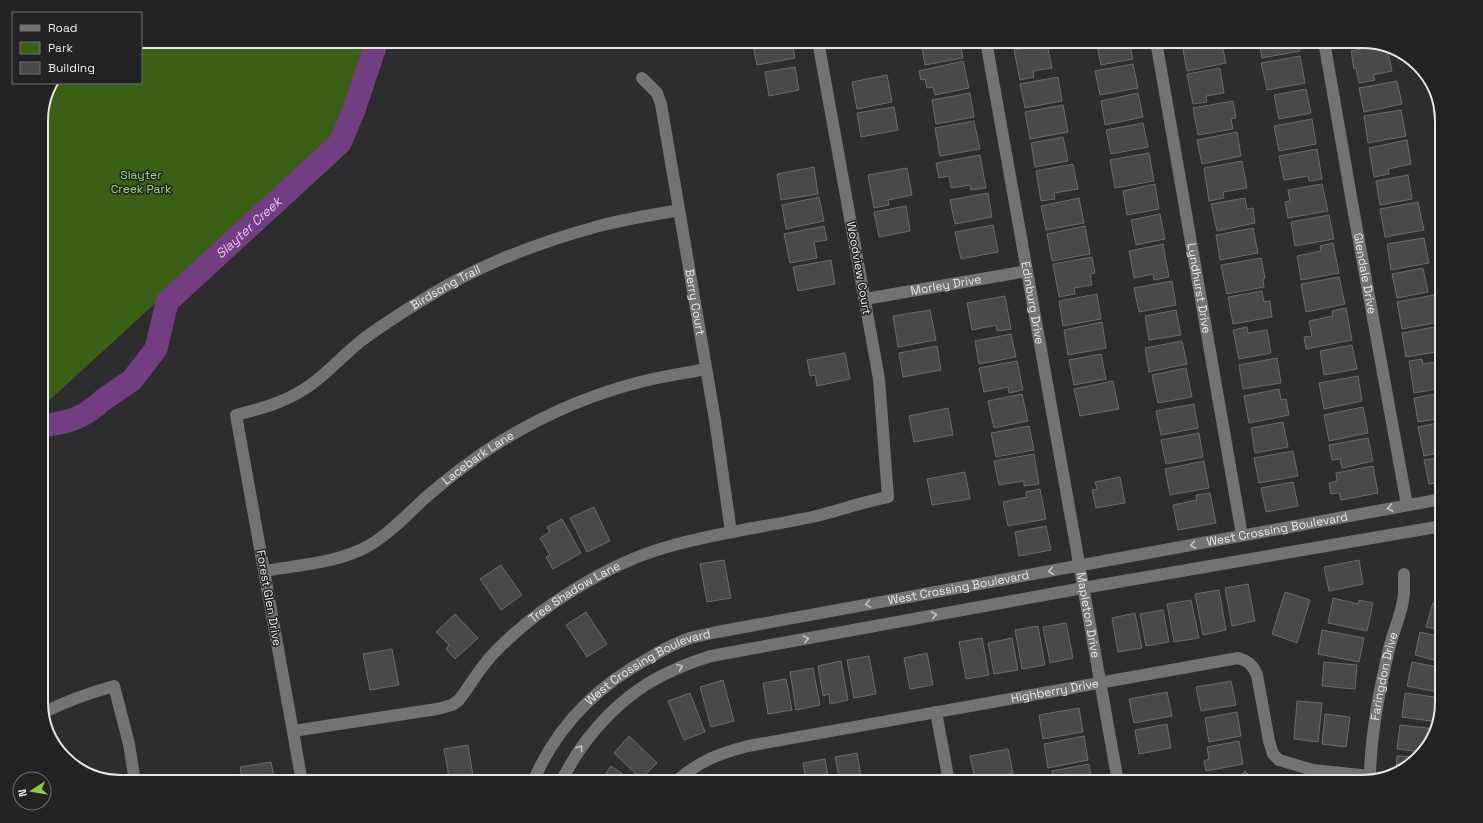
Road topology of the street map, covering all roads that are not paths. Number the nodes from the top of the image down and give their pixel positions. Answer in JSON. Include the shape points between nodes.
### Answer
{"nodes":[{"id":1,"x":819,"y":48,"type":"edge"},
{"id":2,"x":987,"y":48,"type":"edge"},
{"id":3,"x":1157,"y":48,"type":"edge"},
{"id":4,"x":1325,"y":48,"type":"edge"},
{"id":5,"x":642,"y":78,"type":"dead end"},
{"id":6,"x":679,"y":210,"type":"junction"},
{"id":7,"x":1027,"y":271,"type":"junction"},
{"id":8,"x":865,"y":299,"type":"junction"},
{"id":9,"x":706,"y":369,"type":"junction"},
{"id":10,"x":236,"y":415,"type":"joint"},
{"id":11,"x":888,"y":497,"type":"joint"},
{"id":12,"x":1435,"y":500,"type":"edge"},
{"id":13,"x":1407,"y":505,"type":"junction"},
{"id":14,"x":1435,"y":527,"type":"edge"},
{"id":15,"x":731,"y":532,"type":"junction"},
{"id":16,"x":1242,"y":535,"type":"junction"},
{"id":17,"x":1080,"y":566,"type":"junction"},
{"id":18,"x":265,"y":571,"type":"junction"},
{"id":19,"x":1404,"y":574,"type":"dead end"},
{"id":20,"x":1083,"y":588,"type":"junction"},
{"id":21,"x":1099,"y":682,"type":"junction"},
{"id":22,"x":48,"y":710,"type":"edge"},
{"id":23,"x":936,"y":712,"type":"junction"},
{"id":24,"x":293,"y":731,"type":"junction"},
{"id":25,"x":1370,"y":774,"type":"edge"},
{"id":26,"x":134,"y":775,"type":"edge"},
{"id":27,"x":301,"y":775,"type":"edge"},
{"id":28,"x":536,"y":775,"type":"edge"},
{"id":29,"x":565,"y":775,"type":"edge"},
{"id":30,"x":684,"y":775,"type":"edge"},
{"id":31,"x":948,"y":775,"type":"edge"},
{"id":32,"x":1117,"y":775,"type":"edge"},
{"id":33,"x":1349,"y":775,"type":"edge"}],
"edges":[{"from":1,"to":8,"type":"street","name":"Woodview Court"},
{"from":2,"to":7,"type":"street","name":"Edinburg Drive"},
{"from":3,"to":16,"type":"street","name":"Lyndhurst Drive"},
{"from":4,"to":13,"type":"street","name":"Glendale Drive"},
{"from":5,"to":6,"type":"street","name":"Berry Court","via":[[657,93],[661,104]]},
{"from":6,"to":9,"type":"street","name":"Berry Court"},
{"from":6,"to":10,"type":"street","name":"Birdsong Trail","via":[[581,231],[521,251],[468,275],[431,295],[367,336],[306,388],[282,401]]},
{"from":7,"to":8,"type":"street","name":"Morley Drive"},
{"from":7,"to":17,"type":"street","name":"Edinburg Drive"},
{"from":8,"to":11,"type":"street","name":"Woodview Court","via":[[881,393]]},
{"from":9,"to":15,"type":"street","name":"Berry Court"},
{"from":9,"to":18,"type":"street","name":"Lacebark Lane","via":[[626,386],[556,412],[513,434],[460,469],[391,530],[370,545],[327,560]]},
{"from":10,"to":18,"type":"street","name":"Forest Glen Drive"},
{"from":11,"to":15,"type":"street","name":"Tree Shadow Lane","via":[[812,517]]},
{"from":12,"to":13,"type":"street","name":"West Crossing Boulevard"},
{"from":13,"to":16,"type":"street","name":"West Crossing Boulevard","one_way":true},
{"from":14,"to":20,"type":"street","name":"West Crossing Boulevard"},
{"from":15,"to":24,"type":"street","name":"Tree Shadow Lane","via":[[645,554],[611,568],[579,586],[506,640],[483,666],[459,700],[452,705]]},
{"from":16,"to":17,"type":"street","name":"West Crossing Boulevard","one_way":true},
{"from":17,"to":20,"type":"street","name":"Mapleton Drive"},
{"from":17,"to":28,"type":"street","name":"West Crossing Boulevard","one_way":true,"via":[[689,639],[662,650],[627,670],[599,691],[578,711],[557,737]]},
{"from":18,"to":24,"type":"street","name":"Forest Glen Drive"},
{"from":19,"to":25,"type":"street","name":"Faringdon Drive","via":[[1402,605],[1382,679]]},
{"from":20,"to":21,"type":"street","name":"Mapleton Drive"},
{"from":29,"to":20,"type":"street","name":"West Crossing Boulevard","one_way":true,"via":[[588,737],[619,705],[656,679],[692,662],[711,656]]},
{"from":21,"to":23,"type":"street","name":"Highberry Drive"},
{"from":21,"to":32,"type":"street","name":"Mapleton Drive"},
{"from":21,"to":33,"type":"street","name":"Highberry Drive","via":[[1238,658],[1253,666],[1257,675],[1273,754],[1279,760],[1292,765]]},
{"from":22,"to":26,"type":"street","via":[[114,686]]},
{"from":23,"to":30,"type":"street","name":"Highberry Drive","via":[[748,746],[711,757]]},
{"from":23,"to":31,"type":"street"},
{"from":24,"to":27,"type":"street","name":"Forest Glen Drive"}]}
